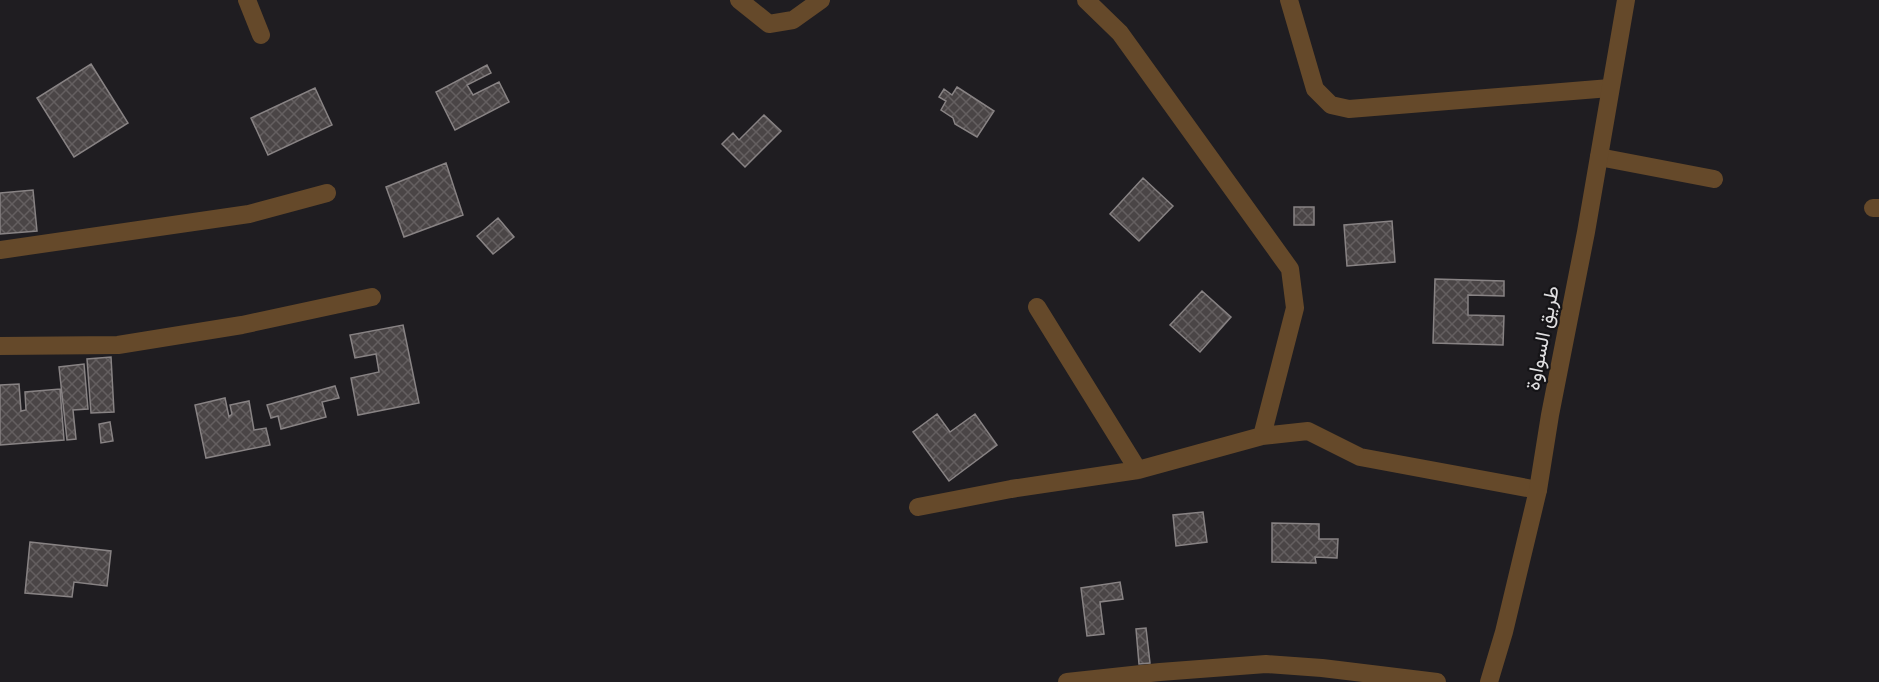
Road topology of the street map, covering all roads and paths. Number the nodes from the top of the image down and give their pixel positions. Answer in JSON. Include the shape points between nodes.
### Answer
{"nodes":[{"id":1,"x":246,"y":0,"type":"edge"},
{"id":2,"x":739,"y":0,"type":"edge"},
{"id":3,"x":821,"y":0,"type":"edge"},
{"id":4,"x":1086,"y":0,"type":"edge"},
{"id":5,"x":1289,"y":0,"type":"edge"},
{"id":6,"x":1626,"y":0,"type":"edge"},
{"id":7,"x":261,"y":34,"type":"dead end"},
{"id":8,"x":1610,"y":88,"type":"junction"},
{"id":9,"x":1599,"y":157,"type":"junction"},
{"id":10,"x":1714,"y":179,"type":"dead end"},
{"id":11,"x":327,"y":193,"type":"dead end"},
{"id":12,"x":0,"y":250,"type":"edge"},
{"id":13,"x":372,"y":297,"type":"dead end"},
{"id":14,"x":1037,"y":307,"type":"dead end"},
{"id":15,"x":0,"y":346,"type":"edge"},
{"id":16,"x":1262,"y":436,"type":"junction"},
{"id":17,"x":1137,"y":470,"type":"junction"},
{"id":18,"x":1538,"y":490,"type":"junction"},
{"id":19,"x":918,"y":507,"type":"dead end"},
{"id":20,"x":1067,"y":682,"type":"edge"},
{"id":21,"x":1437,"y":682,"type":"edge"},
{"id":22,"x":1489,"y":682,"type":"edge"}],
"edges":[{"from":1,"to":7,"type":"street"},
{"from":2,"to":3,"type":"street","via":[[769,24],[793,20]]},
{"from":4,"to":16,"type":"street","via":[[1120,33],[1290,269],[1294,308]]},
{"from":5,"to":8,"type":"street","via":[[1315,89],[1331,105],[1349,109]]},
{"from":6,"to":8,"type":"street","name":"طريق السواوة"},
{"from":8,"to":9,"type":"street","name":"طريق السواوة"},
{"from":9,"to":10,"type":"street"},
{"from":9,"to":18,"type":"street","name":"طريق السواوة"},
{"from":11,"to":12,"type":"street","via":[[249,214]]},
{"from":13,"to":15,"type":"street","via":[[242,325],[118,345]]},
{"from":14,"to":17,"type":"street"},
{"from":16,"to":17,"type":"street"},
{"from":16,"to":18,"type":"street","via":[[1308,431],[1360,457]]},
{"from":17,"to":19,"type":"street"},
{"from":18,"to":22,"type":"street","name":"طريق السواوة"},
{"from":20,"to":21,"type":"street","via":[[1266,664]]}]}
